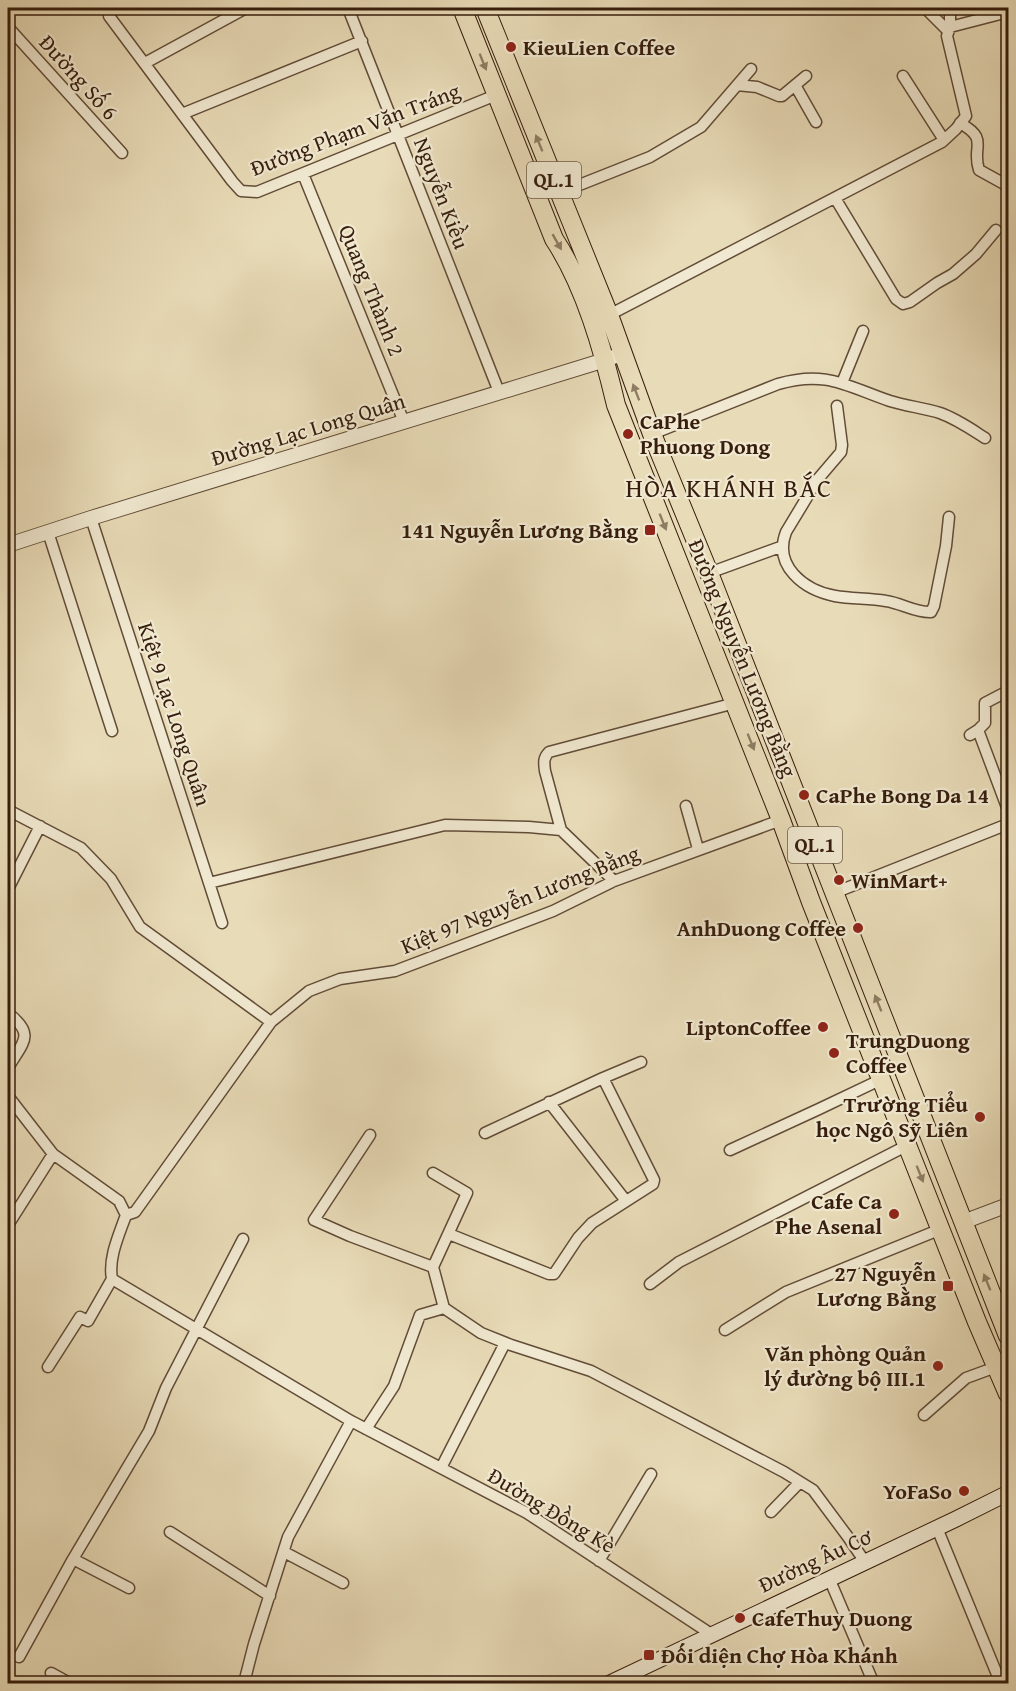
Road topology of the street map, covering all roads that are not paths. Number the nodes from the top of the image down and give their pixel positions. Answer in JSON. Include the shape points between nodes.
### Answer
{"nodes":[{"id":1,"x":246,"y":8,"type":"edge"},
{"id":2,"x":348,"y":8,"type":"edge"},
{"id":3,"x":462,"y":8,"type":"edge"},
{"id":4,"x":485,"y":8,"type":"edge"},
{"id":5,"x":925,"y":8,"type":"edge"},
{"id":6,"x":950,"y":8,"type":"edge"},
{"id":7,"x":1008,"y":12,"type":"edge"},
{"id":8,"x":109,"y":16,"type":"dead end"},
{"id":9,"x":8,"y":27,"type":"edge"},
{"id":10,"x":949,"y":29,"type":"junction"},
{"id":11,"x":362,"y":41,"type":"junction"},
{"id":12,"x":145,"y":63,"type":"junction"},
{"id":13,"x":751,"y":69,"type":"dead end"},
{"id":14,"x":806,"y":75,"type":"dead end"},
{"id":15,"x":903,"y":75,"type":"dead end"},
{"id":16,"x":795,"y":85,"type":"junction"},
{"id":17,"x":737,"y":86,"type":"junction"},
{"id":18,"x":496,"y":95,"type":"junction"},
{"id":19,"x":182,"y":114,"type":"junction"},
{"id":20,"x":816,"y":123,"type":"dead end"},
{"id":21,"x":960,"y":123,"type":"junction"},
{"id":22,"x":399,"y":136,"type":"junction"},
{"id":23,"x":944,"y":140,"type":"junction"},
{"id":24,"x":122,"y":153,"type":"dead end"},
{"id":25,"x":303,"y":174,"type":"junction"},
{"id":26,"x":1008,"y":186,"type":"edge"},
{"id":27,"x":559,"y":193,"type":"junction"},
{"id":28,"x":835,"y":198,"type":"junction"},
{"id":29,"x":996,"y":230,"type":"dead end"},
{"id":30,"x":609,"y":315,"type":"junction"},
{"id":31,"x":863,"y":331,"type":"dead end"},
{"id":32,"x":613,"y":357,"type":"junction"},
{"id":33,"x":842,"y":383,"type":"junction"},
{"id":34,"x":500,"y":392,"type":"junction"},
{"id":35,"x":837,"y":406,"type":"dead end"},
{"id":36,"x":404,"y":422,"type":"junction"},
{"id":37,"x":652,"y":434,"type":"junction"},
{"id":38,"x":985,"y":438,"type":"dead end"},
{"id":39,"x":950,"y":517,"type":"dead end"},
{"id":40,"x":91,"y":518,"type":"junction"},
{"id":41,"x":48,"y":531,"type":"junction"},
{"id":42,"x":8,"y":545,"type":"edge"},
{"id":43,"x":783,"y":546,"type":"junction"},
{"id":44,"x":709,"y":573,"type":"junction"},
{"id":45,"x":1008,"y":691,"type":"edge"},
{"id":46,"x":735,"y":703,"type":"junction"},
{"id":47,"x":112,"y":731,"type":"dead end"},
{"id":48,"x":686,"y":806,"type":"dead end"},
{"id":49,"x":8,"y":810,"type":"edge"},
{"id":50,"x":1008,"y":810,"type":"edge"},
{"id":51,"x":782,"y":820,"type":"junction"},
{"id":52,"x":1008,"y":824,"type":"edge"},
{"id":53,"x":40,"y":826,"type":"junction"},
{"id":54,"x":561,"y":830,"type":"junction"},
{"id":55,"x":698,"y":849,"type":"junction"},
{"id":56,"x":614,"y":881,"type":"junction"},
{"id":57,"x":209,"y":883,"type":"junction"},
{"id":58,"x":8,"y":889,"type":"edge"},
{"id":59,"x":834,"y":893,"type":"junction"},
{"id":60,"x":222,"y":923,"type":"dead end"},
{"id":61,"x":8,"y":1013,"type":"edge"},
{"id":62,"x":271,"y":1022,"type":"junction"},
{"id":63,"x":641,"y":1062,"type":"dead end"},
{"id":64,"x":8,"y":1068,"type":"edge"},
{"id":65,"x":603,"y":1078,"type":"junction"},
{"id":66,"x":882,"y":1078,"type":"junction"},
{"id":67,"x":913,"y":1091,"type":"junction"},
{"id":68,"x":8,"y":1096,"type":"edge"},
{"id":69,"x":890,"y":1100,"type":"junction"},
{"id":70,"x":549,"y":1102,"type":"junction"},
{"id":71,"x":485,"y":1133,"type":"dead end"},
{"id":72,"x":370,"y":1135,"type":"dead end"},
{"id":73,"x":908,"y":1145,"type":"junction"},
{"id":74,"x":730,"y":1150,"type":"dead end"},
{"id":75,"x":52,"y":1154,"type":"junction"},
{"id":76,"x":433,"y":1173,"type":"dead end"},
{"id":77,"x":626,"y":1201,"type":"junction"},
{"id":78,"x":1008,"y":1205,"type":"edge"},
{"id":79,"x":126,"y":1215,"type":"junction"},
{"id":80,"x":963,"y":1222,"type":"junction"},
{"id":81,"x":8,"y":1225,"type":"edge"},
{"id":82,"x":941,"y":1229,"type":"junction"},
{"id":83,"x":449,"y":1234,"type":"junction"},
{"id":84,"x":243,"y":1239,"type":"dead end"},
{"id":85,"x":433,"y":1268,"type":"junction"},
{"id":86,"x":112,"y":1279,"type":"junction"},
{"id":87,"x":650,"y":1284,"type":"dead end"},
{"id":88,"x":444,"y":1308,"type":"junction"},
{"id":89,"x":197,"y":1330,"type":"junction"},
{"id":90,"x":724,"y":1330,"type":"dead end"},
{"id":91,"x":1008,"y":1336,"type":"edge"},
{"id":92,"x":505,"y":1343,"type":"junction"},
{"id":93,"x":48,"y":1367,"type":"dead end"},
{"id":94,"x":996,"y":1367,"type":"junction"},
{"id":95,"x":1008,"y":1394,"type":"edge"},
{"id":96,"x":924,"y":1415,"type":"dead end"},
{"id":97,"x":351,"y":1421,"type":"junction"},
{"id":98,"x":366,"y":1429,"type":"junction"},
{"id":99,"x":441,"y":1468,"type":"junction"},
{"id":100,"x":651,"y":1474,"type":"dead end"},
{"id":101,"x":800,"y":1482,"type":"junction"},
{"id":102,"x":1008,"y":1493,"type":"edge"},
{"id":103,"x":771,"y":1512,"type":"dead end"},
{"id":104,"x":937,"y":1528,"type":"junction"},
{"id":105,"x":170,"y":1532,"type":"dead end"},
{"id":106,"x":284,"y":1552,"type":"junction"},
{"id":107,"x":73,"y":1559,"type":"junction"},
{"id":108,"x":598,"y":1560,"type":"junction"},
{"id":109,"x":865,"y":1562,"type":"junction"},
{"id":110,"x":829,"y":1578,"type":"junction"},
{"id":111,"x":343,"y":1583,"type":"dead end"},
{"id":112,"x":129,"y":1588,"type":"dead end"},
{"id":113,"x":270,"y":1596,"type":"junction"},
{"id":114,"x":711,"y":1634,"type":"junction"},
{"id":115,"x":19,"y":1657,"type":"dead end"},
{"id":116,"x":51,"y":1673,"type":"dead end"},
{"id":117,"x":71,"y":1683,"type":"edge"},
{"id":118,"x":246,"y":1683,"type":"edge"},
{"id":119,"x":608,"y":1683,"type":"edge"},
{"id":120,"x":874,"y":1683,"type":"edge"},
{"id":121,"x":1001,"y":1683,"type":"edge"}],
"edges":[{"from":1,"to":12,"type":"street"},
{"from":2,"to":11,"type":"street","name":"Nguyễn Kiều"},
{"from":3,"to":18,"type":"highway","name":"Đường Nguyễn Lương Bằng","number":"QL.1","one_way":true},
{"from":27,"to":4,"type":"highway","name":"Đường Nguyễn Lương Bằng","number":"QL.1","one_way":true},
{"from":5,"to":10,"type":"street"},
{"from":6,"to":10,"type":"street"},
{"from":7,"to":10,"type":"street"},
{"from":8,"to":12,"type":"street","name":"Đường Phạm Văn Tráng"},
{"from":9,"to":24,"type":"street","name":"Đường Số 6"},
{"from":10,"to":21,"type":"street","via":[[947,36],[966,116]]},
{"from":11,"to":19,"type":"street"},
{"from":11,"to":22,"type":"street","name":"Nguyễn Kiều"},
{"from":12,"to":19,"type":"street","name":"Đường Phạm Văn Tráng"},
{"from":13,"to":17,"type":"street"},
{"from":14,"to":16,"type":"street"},
{"from":15,"to":23,"type":"street"},
{"from":16,"to":17,"type":"street","via":[[781,96],[756,87]]},
{"from":16,"to":20,"type":"street"},
{"from":17,"to":27,"type":"street","via":[[701,127],[650,157]]},
{"from":18,"to":22,"type":"street","name":"Đường Phạm Văn Tráng"},
{"from":18,"to":32,"type":"highway","name":"Đường Nguyễn Lương Bằng","number":"QL.1","one_way":true,"via":[[554,239]]},
{"from":19,"to":25,"type":"street","name":"Đường Phạm Văn Tráng","via":[[242,191],[256,192]]},
{"from":21,"to":23,"type":"street"},
{"from":21,"to":26,"type":"street","via":[[976,136],[979,170]]},
{"from":22,"to":25,"type":"street","name":"Đường Phạm Văn Tráng"},
{"from":22,"to":34,"type":"street","name":"Nguyễn Kiều"},
{"from":23,"to":28,"type":"street"},
{"from":25,"to":36,"type":"street","name":"Quang Thành 2"},
{"from":27,"to":30,"type":"highway","name":"Đường Nguyễn Lương Bằng","number":"QL.1"},
{"from":28,"to":29,"type":"street","via":[[903,304],[953,274]]},
{"from":28,"to":30,"type":"street"},
{"from":30,"to":32,"type":"highway","name":"Đường Nguyễn Lương Bằng","number":"QL.1"},
{"from":31,"to":33,"type":"street"},
{"from":32,"to":34,"type":"street","name":"Đường Lạc Long Quân"},
{"from":37,"to":32,"type":"highway","name":"Đường Nguyễn Lương Bằng","number":"QL.1","one_way":true},
{"from":32,"to":46,"type":"highway","name":"Đường Nguyễn Lương Bằng","number":"QL.1","one_way":true,"via":[[616,405]]},
{"from":33,"to":37,"type":"street","via":[[816,378],[788,381]]},
{"from":33,"to":38,"type":"street","via":[[893,402],[940,413]]},
{"from":34,"to":36,"type":"street","name":"Đường Lạc Long Quân"},
{"from":35,"to":43,"type":"street","via":[[841,452],[818,479],[786,532]]},
{"from":36,"to":40,"type":"street","name":"Đường Lạc Long Quân"},
{"from":37,"to":44,"type":"highway","name":"Đường Nguyễn Lương Bằng","number":"QL.1"},
{"from":39,"to":43,"type":"street","via":[[931,612],[885,600],[827,594],[795,577],[786,564]]},
{"from":40,"to":41,"type":"street","name":"Đường Lạc Long Quân"},
{"from":40,"to":57,"type":"street","name":"Kiệt 9 Lạc Long Quân"},
{"from":41,"to":42,"type":"street","name":"Đường Lạc Long Quân"},
{"from":41,"to":47,"type":"street"},
{"from":43,"to":44,"type":"street"},
{"from":44,"to":59,"type":"highway","name":"Đường Nguyễn Lương Bằng","number":"QL.1"},
{"from":45,"to":50,"type":"street","via":[[985,703],[986,721],[974,733]]},
{"from":46,"to":51,"type":"highway","name":"Đường Nguyễn Lương Bằng","number":"QL.1","one_way":true},
{"from":46,"to":54,"type":"street","via":[[549,752],[544,771]]},
{"from":48,"to":55,"type":"street"},
{"from":49,"to":53,"type":"street"},
{"from":51,"to":55,"type":"street","name":"Kiệt 97 Nguyễn Lương Bằng"},
{"from":51,"to":66,"type":"highway","name":"Đường Nguyễn Lương Bằng","number":"QL.1"},
{"from":52,"to":59,"type":"street"},
{"from":53,"to":58,"type":"street"},
{"from":53,"to":62,"type":"street","via":[[81,848],[111,879],[140,927]]},
{"from":54,"to":56,"type":"street"},
{"from":54,"to":57,"type":"street","via":[[446,825]]},
{"from":55,"to":56,"type":"street","name":"Kiệt 97 Nguyễn Lương Bằng"},
{"from":56,"to":62,"type":"street","name":"Kiệt 97 Nguyễn Lương Bằng","via":[[553,911],[395,971],[340,979],[309,991]]},
{"from":57,"to":60,"type":"street","name":"Kiệt 9 Lạc Long Quân"},
{"from":67,"to":59,"type":"highway","name":"Đường Nguyễn Lương Bằng","number":"QL.1","one_way":true},
{"from":61,"to":64,"type":"street","via":[[21,1024],[26,1039]]},
{"from":62,"to":79,"type":"street","name":"Kiệt 97 Nguyễn Lương Bằng","via":[[135,1212]]},
{"from":63,"to":65,"type":"street"},
{"from":65,"to":70,"type":"street"},
{"from":65,"to":77,"type":"street","via":[[654,1180]]},
{"from":66,"to":69,"type":"highway","name":"Đường Nguyễn Lương Bằng","number":"QL.1"},
{"from":66,"to":74,"type":"street"},
{"from":67,"to":69,"type":"highway"},
{"from":67,"to":80,"type":"highway","name":"Đường Nguyễn Lương Bằng","number":"QL.1"},
{"from":68,"to":75,"type":"street"},
{"from":69,"to":73,"type":"highway","name":"Đường Nguyễn Lương Bằng","number":"QL.1"},
{"from":70,"to":71,"type":"street"},
{"from":70,"to":77,"type":"street"},
{"from":72,"to":85,"type":"street","via":[[314,1220]]},
{"from":73,"to":82,"type":"highway","name":"Đường Nguyễn Lương Bằng","number":"QL.1","one_way":true},
{"from":73,"to":87,"type":"street","via":[[679,1262]]},
{"from":75,"to":79,"type":"street","via":[[119,1201]]},
{"from":75,"to":81,"type":"street"},
{"from":76,"to":83,"type":"street","via":[[467,1193]]},
{"from":77,"to":83,"type":"street","via":[[585,1230],[554,1274]]},
{"from":78,"to":80,"type":"street"},
{"from":79,"to":86,"type":"street","via":[[113,1252]]},
{"from":91,"to":80,"type":"highway","name":"Đường Nguyễn Lương Bằng","number":"QL.1","one_way":true},
{"from":82,"to":90,"type":"street","via":[[786,1292]]},
{"from":82,"to":94,"type":"highway","name":"Đường Nguyễn Lương Bằng","number":"QL.1"},
{"from":83,"to":85,"type":"street"},
{"from":84,"to":89,"type":"street"},
{"from":85,"to":88,"type":"street"},
{"from":86,"to":89,"type":"street","name":"Đường Đồng Kè"},
{"from":86,"to":93,"type":"street","via":[[88,1321],[80,1317]]},
{"from":88,"to":92,"type":"street","via":[[481,1333]]},
{"from":88,"to":98,"type":"street","via":[[420,1315],[394,1386]]},
{"from":89,"to":97,"type":"street","name":"Đường Đồng Kè"},
{"from":89,"to":107,"type":"street","via":[[166,1388],[149,1431]]},
{"from":92,"to":99,"type":"street"},
{"from":92,"to":101,"type":"street","via":[[591,1371]]},
{"from":94,"to":95,"type":"highway","name":"Đường Nguyễn Lương Bằng","number":"QL.1"},
{"from":94,"to":96,"type":"street","via":[[966,1378]]},
{"from":97,"to":98,"type":"street","name":"Đường Đồng Kè"},
{"from":97,"to":106,"type":"street","via":[[288,1537]]},
{"from":98,"to":99,"type":"street","name":"Đường Đồng Kè"},
{"from":99,"to":108,"type":"street","name":"Đường Đồng Kè","via":[[527,1513]]},
{"from":100,"to":108,"type":"street"},
{"from":101,"to":103,"type":"street"},
{"from":101,"to":109,"type":"street","via":[[813,1490]]},
{"from":102,"to":104,"type":"main road","name":"Đường Âu Cơ"},
{"from":104,"to":109,"type":"main road","name":"Đường Âu Cơ"},
{"from":104,"to":121,"type":"street"},
{"from":105,"to":113,"type":"street"},
{"from":106,"to":111,"type":"street"},
{"from":106,"to":113,"type":"street"},
{"from":107,"to":112,"type":"street"},
{"from":107,"to":115,"type":"street"},
{"from":108,"to":114,"type":"street","name":"Đường Đồng Kè"},
{"from":109,"to":110,"type":"main road","name":"Đường Âu Cơ"},
{"from":110,"to":114,"type":"main road","name":"Đường Âu Cơ"},
{"from":110,"to":120,"type":"street"},
{"from":113,"to":118,"type":"street"},
{"from":114,"to":119,"type":"main road","name":"Đường Âu Cơ"},
{"from":116,"to":117,"type":"street"}]}
